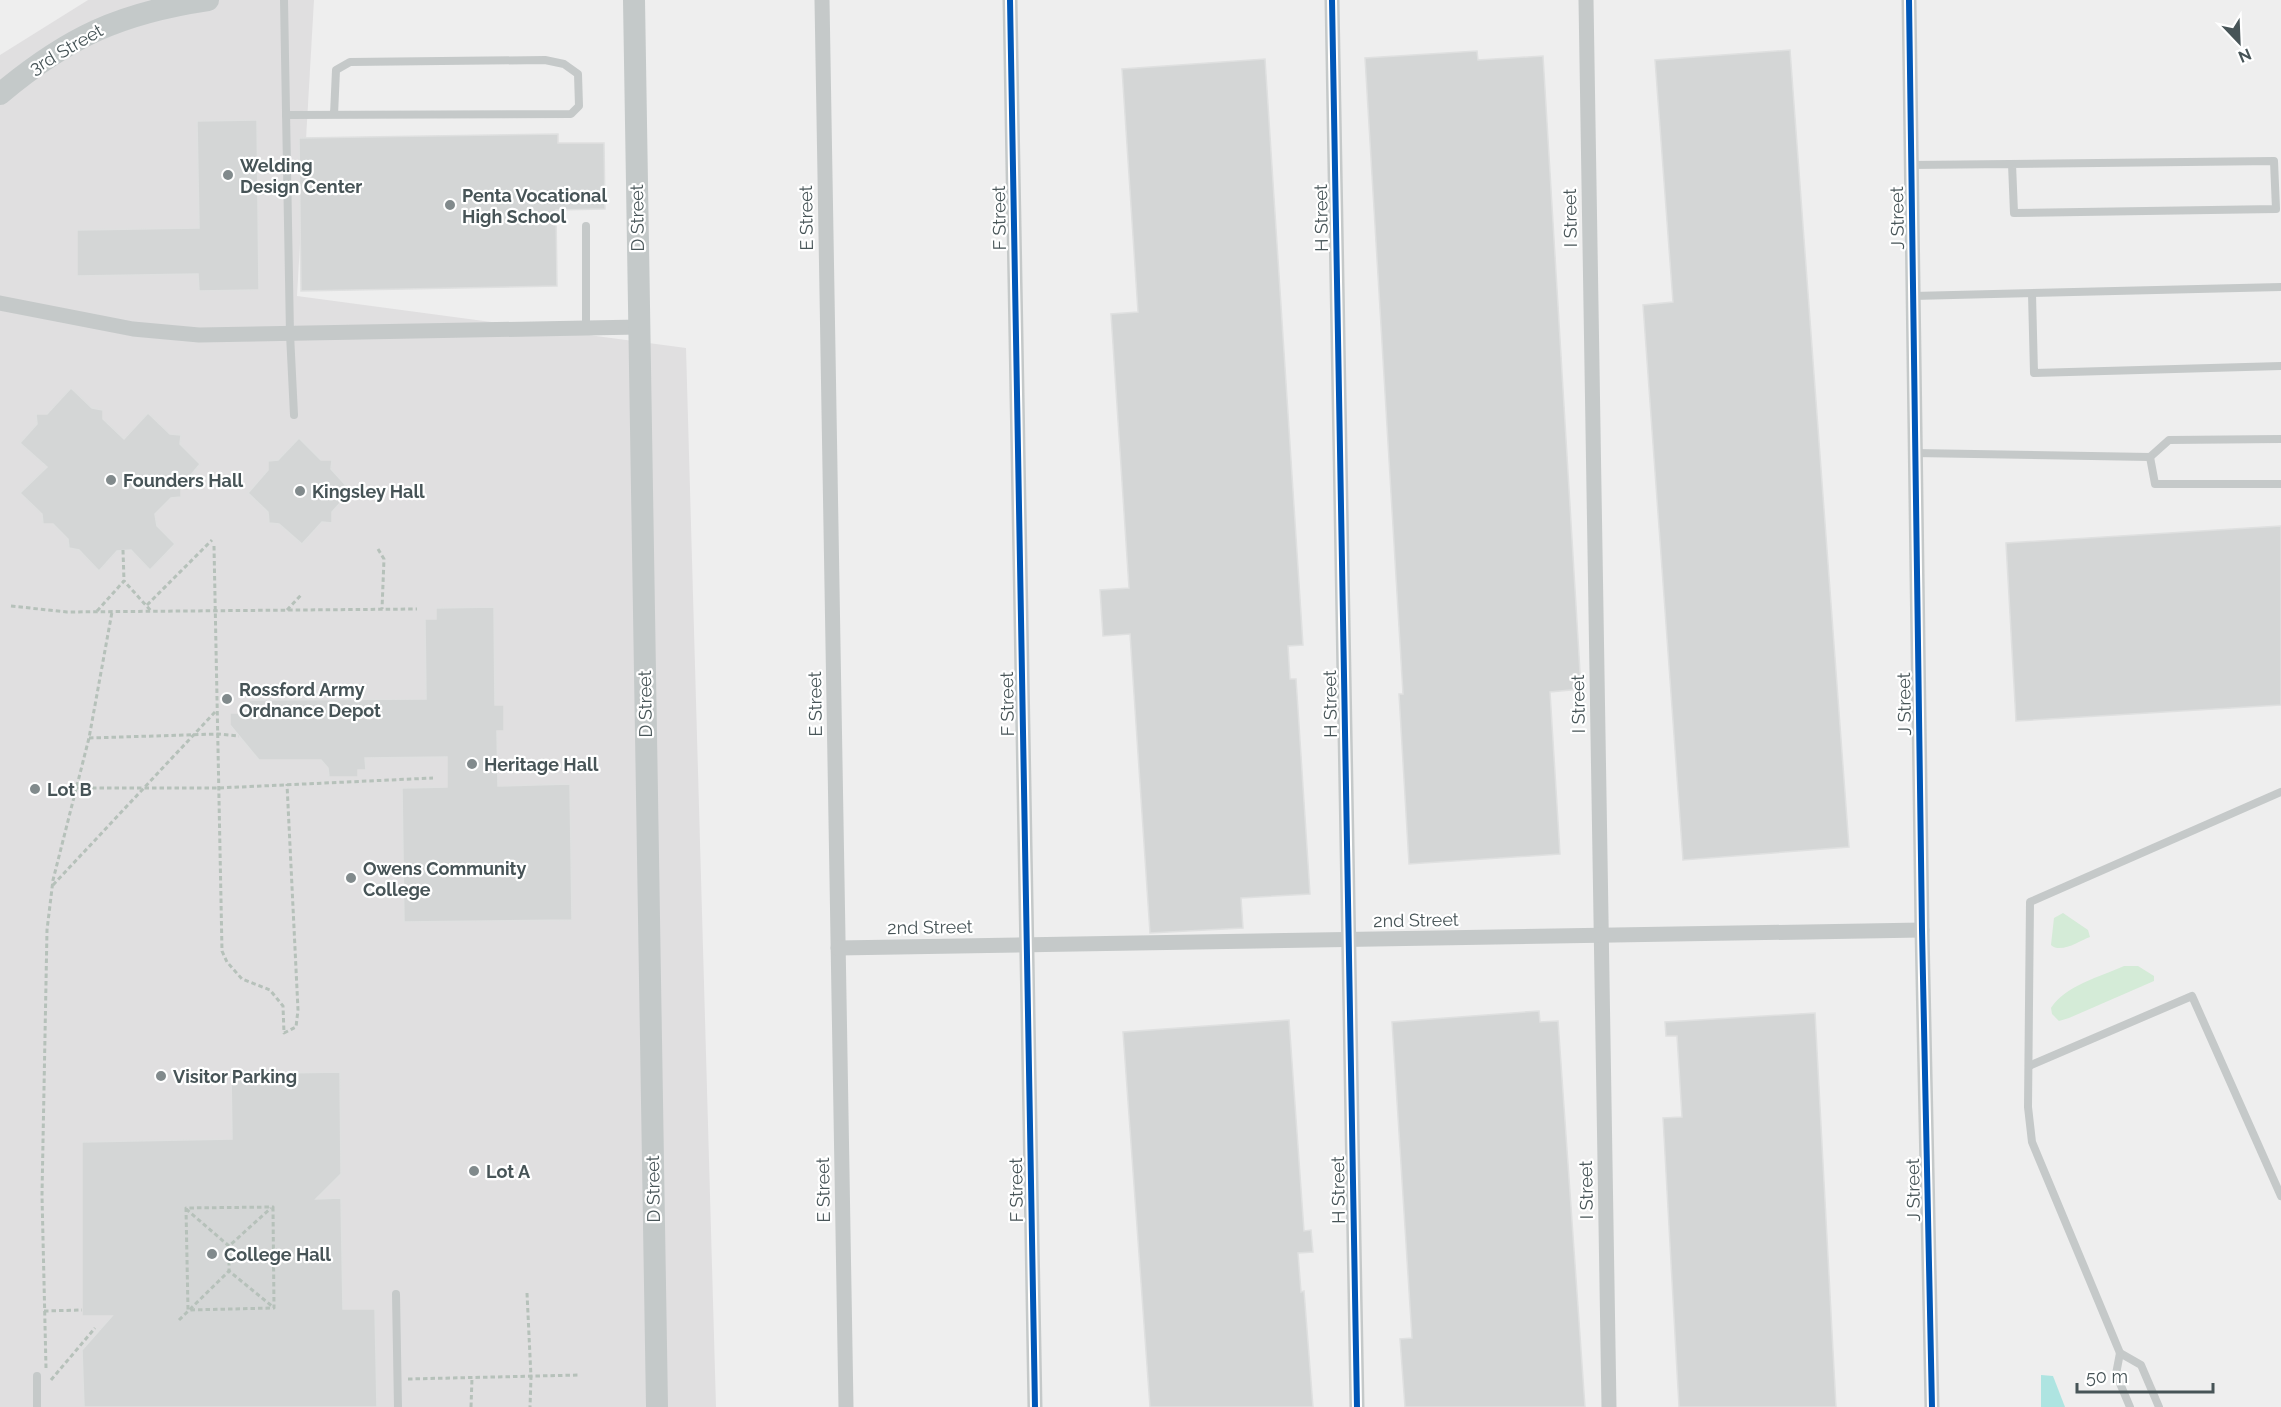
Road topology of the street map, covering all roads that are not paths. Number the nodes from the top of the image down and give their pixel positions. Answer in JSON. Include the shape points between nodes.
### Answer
{"nodes":[{"id":1,"x":208,"y":0,"type":"edge"},
{"id":2,"x":284,"y":0,"type":"edge"},
{"id":3,"x":634,"y":0,"type":"edge"},
{"id":4,"x":822,"y":0,"type":"edge"},
{"id":5,"x":1010,"y":0,"type":"edge"},
{"id":6,"x":1332,"y":0,"type":"edge"},
{"id":7,"x":1586,"y":0,"type":"edge"},
{"id":8,"x":1909,"y":0,"type":"edge"},
{"id":9,"x":0,"y":94,"type":"edge"},
{"id":10,"x":286,"y":115,"type":"junction"},
{"id":11,"x":333,"y":115,"type":"junction"},
{"id":12,"x":2012,"y":164,"type":"junction"},
{"id":13,"x":1911,"y":165,"type":"junction"},
{"id":14,"x":586,"y":226,"type":"dead end"},
{"id":15,"x":2281,"y":287,"type":"edge"},
{"id":16,"x":2032,"y":294,"type":"junction"},
{"id":17,"x":1913,"y":296,"type":"junction"},
{"id":18,"x":0,"y":303,"type":"edge"},
{"id":19,"x":639,"y":327,"type":"junction"},
{"id":20,"x":586,"y":329,"type":"junction"},
{"id":21,"x":290,"y":334,"type":"junction"},
{"id":22,"x":2281,"y":366,"type":"edge"},
{"id":23,"x":294,"y":415,"type":"dead end"},
{"id":24,"x":2281,"y":439,"type":"edge"},
{"id":25,"x":1915,"y":453,"type":"junction"},
{"id":26,"x":2150,"y":457,"type":"junction"},
{"id":27,"x":2281,"y":484,"type":"edge"},
{"id":28,"x":2281,"y":792,"type":"edge"},
{"id":29,"x":1922,"y":930,"type":"junction"},
{"id":30,"x":1602,"y":937,"type":"junction"},
{"id":31,"x":1349,"y":940,"type":"junction"},
{"id":32,"x":1026,"y":946,"type":"junction"},
{"id":33,"x":838,"y":948,"type":"junction"},
{"id":34,"x":2029,"y":1066,"type":"junction"},
{"id":35,"x":2281,"y":1196,"type":"edge"},
{"id":36,"x":396,"y":1294,"type":"dead end"},
{"id":37,"x":2120,"y":1353,"type":"junction"},
{"id":38,"x":37,"y":1376,"type":"dead end"},
{"id":39,"x":37,"y":1407,"type":"edge"},
{"id":40,"x":398,"y":1407,"type":"edge"},
{"id":41,"x":657,"y":1407,"type":"edge"},
{"id":42,"x":846,"y":1407,"type":"edge"},
{"id":43,"x":1035,"y":1407,"type":"edge"},
{"id":44,"x":1357,"y":1407,"type":"edge"},
{"id":45,"x":1609,"y":1407,"type":"edge"},
{"id":46,"x":1932,"y":1407,"type":"edge"},
{"id":47,"x":2130,"y":1407,"type":"edge"},
{"id":48,"x":2159,"y":1407,"type":"edge"}],
"edges":[{"from":1,"to":9,"type":"street","name":"3rd Street","via":[[146,11],[89,33],[48,57]]},
{"from":2,"to":10,"type":"lane"},
{"from":3,"to":19,"type":"street","name":"D Street"},
{"from":4,"to":33,"type":"street","name":"E Street"},
{"from":5,"to":32,"type":"street","name":"F Street"},
{"from":6,"to":31,"type":"street","name":"H Street"},
{"from":7,"to":30,"type":"street","name":"I Street"},
{"from":8,"to":13,"type":"street","name":"J Street"},
{"from":10,"to":11,"type":"lane"},
{"from":10,"to":21,"type":"lane"},
{"from":11,"to":11,"type":"lane","via":[[571,114],[579,106],[578,74],[564,64],[545,60],[350,62],[336,70]]},
{"from":12,"to":12,"type":"lane","via":[[2274,161],[2276,208],[2014,213]]},
{"from":12,"to":13,"type":"lane"},
{"from":13,"to":17,"type":"street","name":"J Street"},
{"from":14,"to":20,"type":"lane"},
{"from":15,"to":16,"type":"lane"},
{"from":16,"to":17,"type":"lane"},
{"from":16,"to":22,"type":"lane","via":[[2034,373]]},
{"from":17,"to":25,"type":"street","name":"J Street"},
{"from":18,"to":21,"type":"street","via":[[166,333]]},
{"from":19,"to":20,"type":"street"},
{"from":19,"to":41,"type":"street","name":"D Street"},
{"from":20,"to":21,"type":"street"},
{"from":21,"to":23,"type":"lane"},
{"from":24,"to":26,"type":"lane","via":[[2169,440]]},
{"from":25,"to":26,"type":"lane"},
{"from":25,"to":29,"type":"street","name":"J Street"},
{"from":26,"to":27,"type":"lane","via":[[2156,484]]},
{"from":28,"to":34,"type":"lane","via":[[2030,902]]},
{"from":29,"to":30,"type":"street","name":"2nd Street"},
{"from":29,"to":46,"type":"street","name":"J Street"},
{"from":30,"to":31,"type":"street","name":"2nd Street"},
{"from":30,"to":45,"type":"street","name":"I Street"},
{"from":31,"to":32,"type":"street","name":"2nd Street"},
{"from":31,"to":44,"type":"street","name":"H Street"},
{"from":32,"to":33,"type":"street","name":"2nd Street"},
{"from":32,"to":43,"type":"street","name":"F Street"},
{"from":33,"to":42,"type":"street","name":"E Street"},
{"from":34,"to":35,"type":"lane","via":[[2192,996]]},
{"from":34,"to":37,"type":"lane","via":[[2031,1142]]},
{"from":36,"to":40,"type":"lane"},
{"from":37,"to":47,"type":"lane","via":[[2116,1374]]},
{"from":37,"to":48,"type":"lane","via":[[2140,1365]]},
{"from":38,"to":39,"type":"lane"}]}
